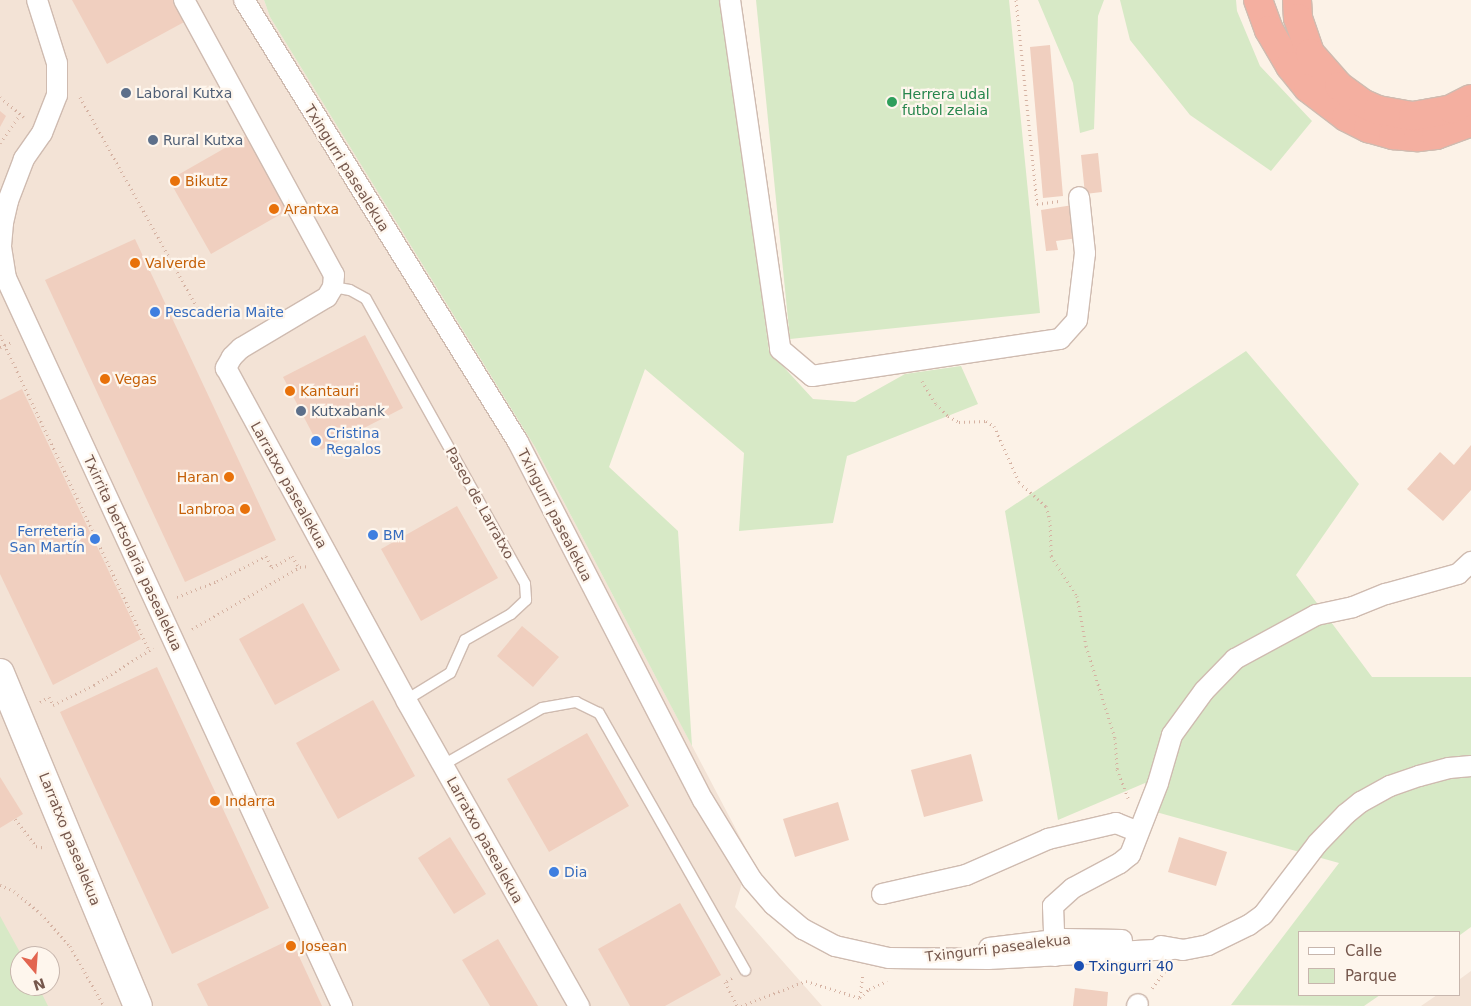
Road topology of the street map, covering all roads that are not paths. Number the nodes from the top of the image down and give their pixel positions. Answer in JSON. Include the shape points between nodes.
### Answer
{"nodes":[{"id":1,"x":37,"y":0,"type":"edge"},
{"id":2,"x":184,"y":0,"type":"edge"},
{"id":3,"x":244,"y":0,"type":"edge"},
{"id":4,"x":730,"y":0,"type":"edge"},
{"id":5,"x":1258,"y":0,"type":"edge"},
{"id":6,"x":1297,"y":0,"type":"edge"},
{"id":7,"x":1471,"y":99,"type":"edge"},
{"id":8,"x":1471,"y":122,"type":"edge"},
{"id":9,"x":1079,"y":197,"type":"road end"},
{"id":10,"x":332,"y":287,"type":"junction"},
{"id":11,"x":1471,"y":562,"type":"edge"},
{"id":12,"x":0,"y":673,"type":"edge"},
{"id":13,"x":406,"y":700,"type":"junction"},
{"id":14,"x":443,"y":765,"type":"junction"},
{"id":15,"x":1470,"y":767,"type":"edge"},
{"id":16,"x":1138,"y":832,"type":"junction"},
{"id":17,"x":882,"y":894,"type":"dead end"},
{"id":18,"x":1054,"y":948,"type":"junction"},
{"id":19,"x":745,"y":970,"type":"road end"},
{"id":20,"x":138,"y":1006,"type":"edge"},
{"id":21,"x":342,"y":1006,"type":"edge"},
{"id":22,"x":579,"y":1006,"type":"edge"}],
"edges":[{"from":1,"to":21,"type":"street","name":"Txirrita bertsolaria pasealekua","via":[[57,63],[57,95],[42,133],[24,159],[8,202],[1,247],[6,278]]},
{"from":2,"to":10,"type":"street","via":[[320,246],[334,275]]},
{"from":3,"to":18,"type":"street","name":"Txingurri pasealekua","via":[[518,442],[703,800],[752,880],[774,905],[803,929],[835,946],[865,955],[913,958]]},
{"from":4,"to":9,"type":"street","via":[[780,350],[812,376],[1060,339],[1077,320],[1085,253]]},
{"from":5,"to":8,"type":"highway","via":[[1269,30],[1290,66],[1308,88],[1346,117],[1393,135],[1418,137],[1436,135]]},
{"from":6,"to":7,"type":"highway","via":[[1298,18],[1310,53],[1339,86],[1362,103],[1378,110],[1413,116],[1451,109]]},
{"from":10,"to":13,"type":"street","name":"Larratxo pasealekua","via":[[327,297],[242,348],[226,368]]},
{"from":10,"to":13,"type":"lane","name":"Paseo de Larratxo","via":[[350,290],[366,299],[525,584],[526,600],[512,614],[465,640],[450,673]]},
{"from":11,"to":16,"type":"street","via":[[1458,574],[1395,591],[1353,607],[1316,615],[1236,659],[1204,691],[1172,735]]},
{"from":12,"to":20,"type":"street","name":"Larratxo pasealekua"},
{"from":13,"to":14,"type":"street","name":"Larratxo pasealekua"},
{"from":14,"to":19,"type":"lane","via":[[542,708],[576,702],[599,713]]},
{"from":14,"to":22,"type":"street","name":"Larratxo pasealekua"},
{"from":15,"to":18,"type":"street","name":"Txingurri pasealekua","via":[[1449,768],[1420,776],[1390,786],[1361,802],[1317,844],[1263,915],[1225,938],[1178,949]]},
{"from":16,"to":17,"type":"street","via":[[1116,823],[1048,840],[966,875]]},
{"from":16,"to":18,"type":"street","via":[[1130,855],[1095,875],[1053,906]]}]}
